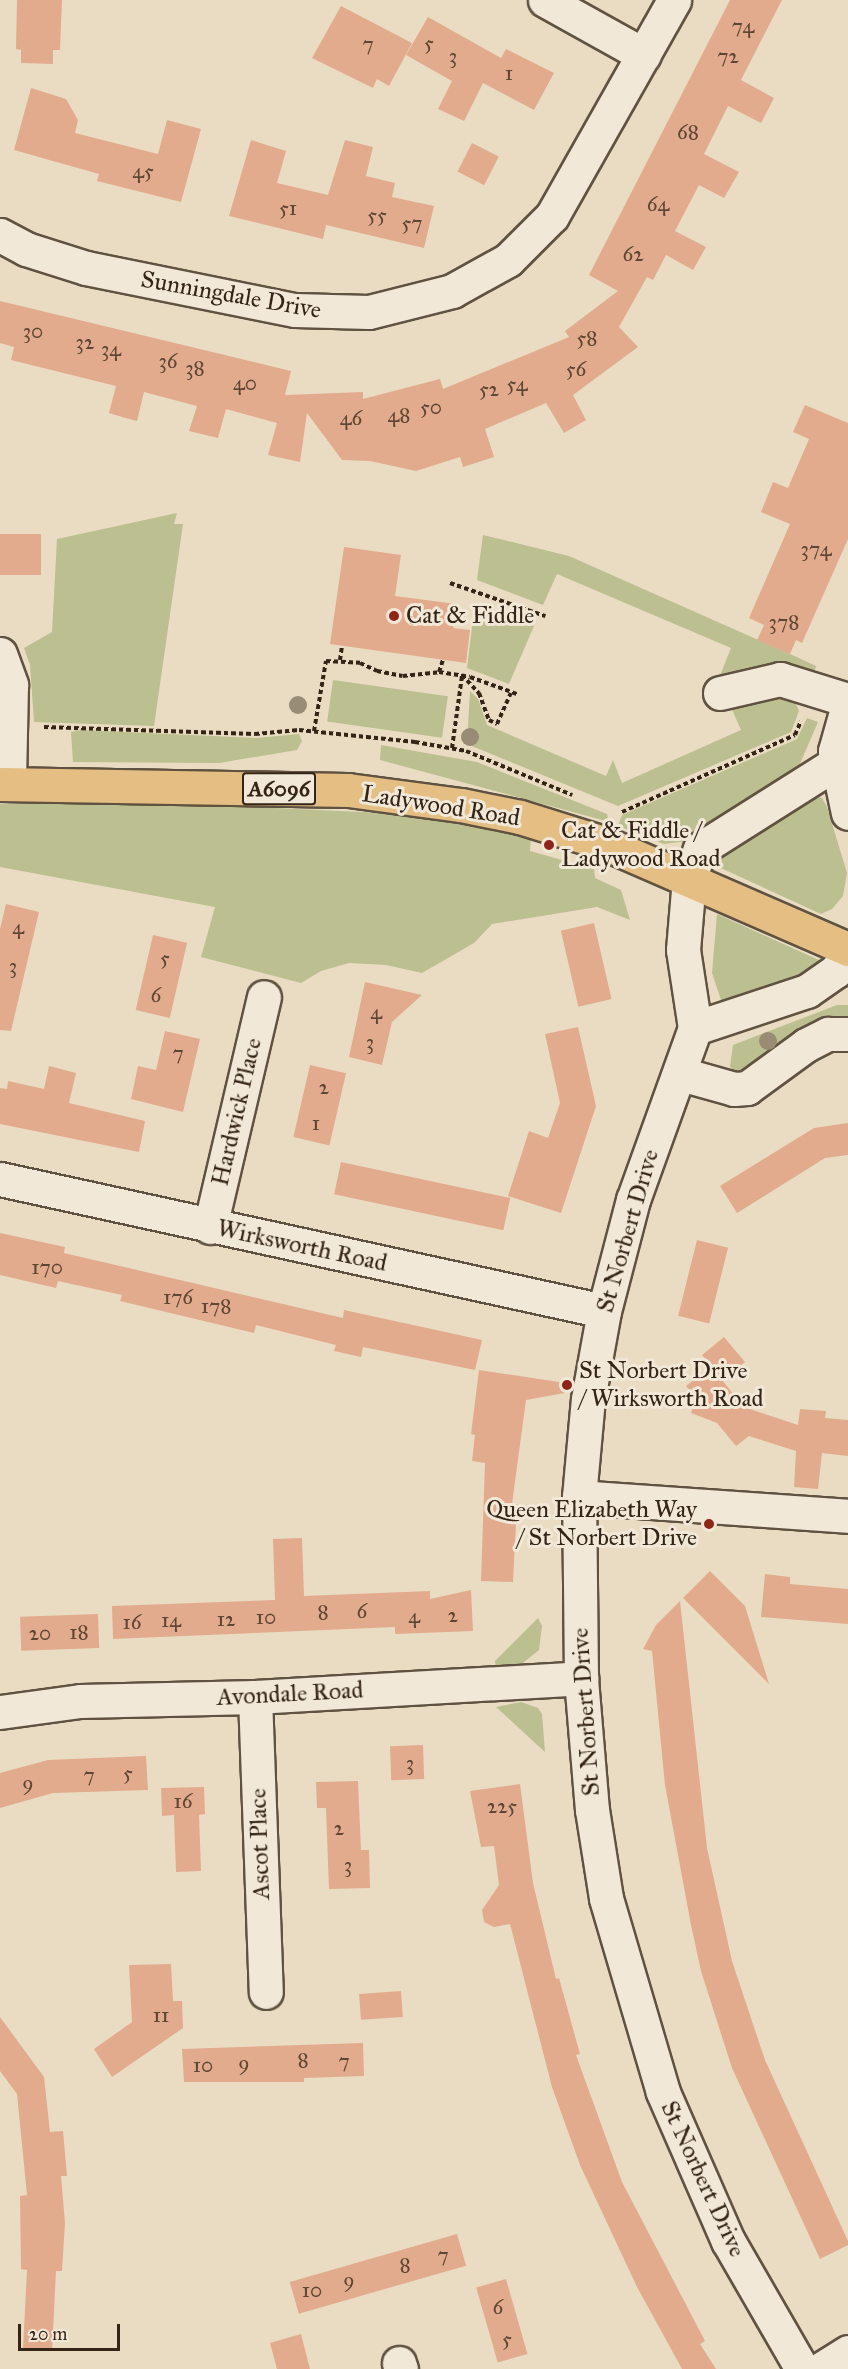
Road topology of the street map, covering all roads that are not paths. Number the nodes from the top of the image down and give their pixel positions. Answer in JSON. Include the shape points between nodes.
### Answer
{"nodes":[{"id":1,"x":545,"y":0,"type":"edge"},
{"id":2,"x":674,"y":0,"type":"edge"},
{"id":3,"x":644,"y":55,"type":"junction"},
{"id":4,"x":0,"y":235,"type":"edge"},
{"id":5,"x":0,"y":654,"type":"edge"},
{"id":6,"x":720,"y":693,"type":"dead end"},
{"id":7,"x":848,"y":700,"type":"edge"},
{"id":8,"x":848,"y":705,"type":"edge"},
{"id":9,"x":836,"y":764,"type":"junction"},
{"id":10,"x":4,"y":784,"type":"edge"},
{"id":11,"x":848,"y":813,"type":"edge"},
{"id":12,"x":689,"y":879,"type":"junction"},
{"id":13,"x":848,"y":951,"type":"edge"},
{"id":14,"x":264,"y":997,"type":"dead end"},
{"id":15,"x":695,"y":1028,"type":"junction"},
{"id":16,"x":848,"y":1034,"type":"edge"},
{"id":17,"x":681,"y":1074,"type":"junction"},
{"id":18,"x":0,"y":1179,"type":"edge"},
{"id":19,"x":210,"y":1227,"type":"junction"},
{"id":20,"x":604,"y":1311,"type":"junction"},
{"id":21,"x":579,"y":1497,"type":"junction"},
{"id":22,"x":848,"y":1516,"type":"edge"},
{"id":23,"x":581,"y":1678,"type":"junction"},
{"id":24,"x":255,"y":1696,"type":"junction"},
{"id":25,"x":0,"y":1712,"type":"edge"},
{"id":26,"x":266,"y":1992,"type":"dead end"},
{"id":27,"x":848,"y":2352,"type":"edge"},
{"id":28,"x":802,"y":2369,"type":"edge"},
{"id":29,"x":821,"y":2369,"type":"edge"}],
"edges":[{"from":1,"to":3,"type":"street"},
{"from":2,"to":3,"type":"street","name":"Sunningdale Drive"},
{"from":3,"to":4,"type":"street","name":"Sunningdale Drive","via":[[572,185],[529,242],[485,275],[452,291],[412,303],[369,312],[335,313],[254,304],[86,268],[26,249]]},
{"from":5,"to":10,"type":"street","name":"Ladywood Road","via":[[10,685]]},
{"from":6,"to":7,"type":"street","via":[[780,679]]},
{"from":8,"to":9,"type":"street","via":[[835,751]]},
{"from":9,"to":11,"type":"street"},
{"from":9,"to":12,"type":"street","name":"St Norbert Drive","via":[[700,849]]},
{"from":10,"to":12,"type":"main road","name":"Ladywood Road","number":"A6096","via":[[348,790],[520,817],[604,843]]},
{"from":12,"to":13,"type":"main road","name":"Ladywood Road","number":"A6096"},
{"from":12,"to":15,"type":"street","name":"St Norbert Drive","via":[[683,950]]},
{"from":13,"to":15,"type":"street","via":[[837,971],[807,991]]},
{"from":14,"to":19,"type":"street","name":"Hardwick Place"},
{"from":15,"to":17,"type":"street","name":"St Norbert Drive"},
{"from":16,"to":17,"type":"street","via":[[828,1034],[747,1088],[734,1089]]},
{"from":17,"to":20,"type":"street","name":"St Norbert Drive","via":[[633,1200]]},
{"from":18,"to":19,"type":"street","name":"Wirksworth Road"},
{"from":19,"to":20,"type":"street","name":"Wirksworth Road"},
{"from":20,"to":21,"type":"street","name":"St Norbert Drive","via":[[588,1400]]},
{"from":21,"to":22,"type":"street"},
{"from":21,"to":23,"type":"street","name":"St Norbert Drive"},
{"from":23,"to":24,"type":"street","name":"Avondale Road"},
{"from":23,"to":28,"type":"street","name":"St Norbert Drive","via":[[592,1810],[606,1898],[663,2092],[728,2241]]},
{"from":24,"to":25,"type":"street","name":"Avondale Road","via":[[80,1701]]},
{"from":24,"to":26,"type":"street","name":"Ascot Place"},
{"from":27,"to":29,"type":"street"}]}
